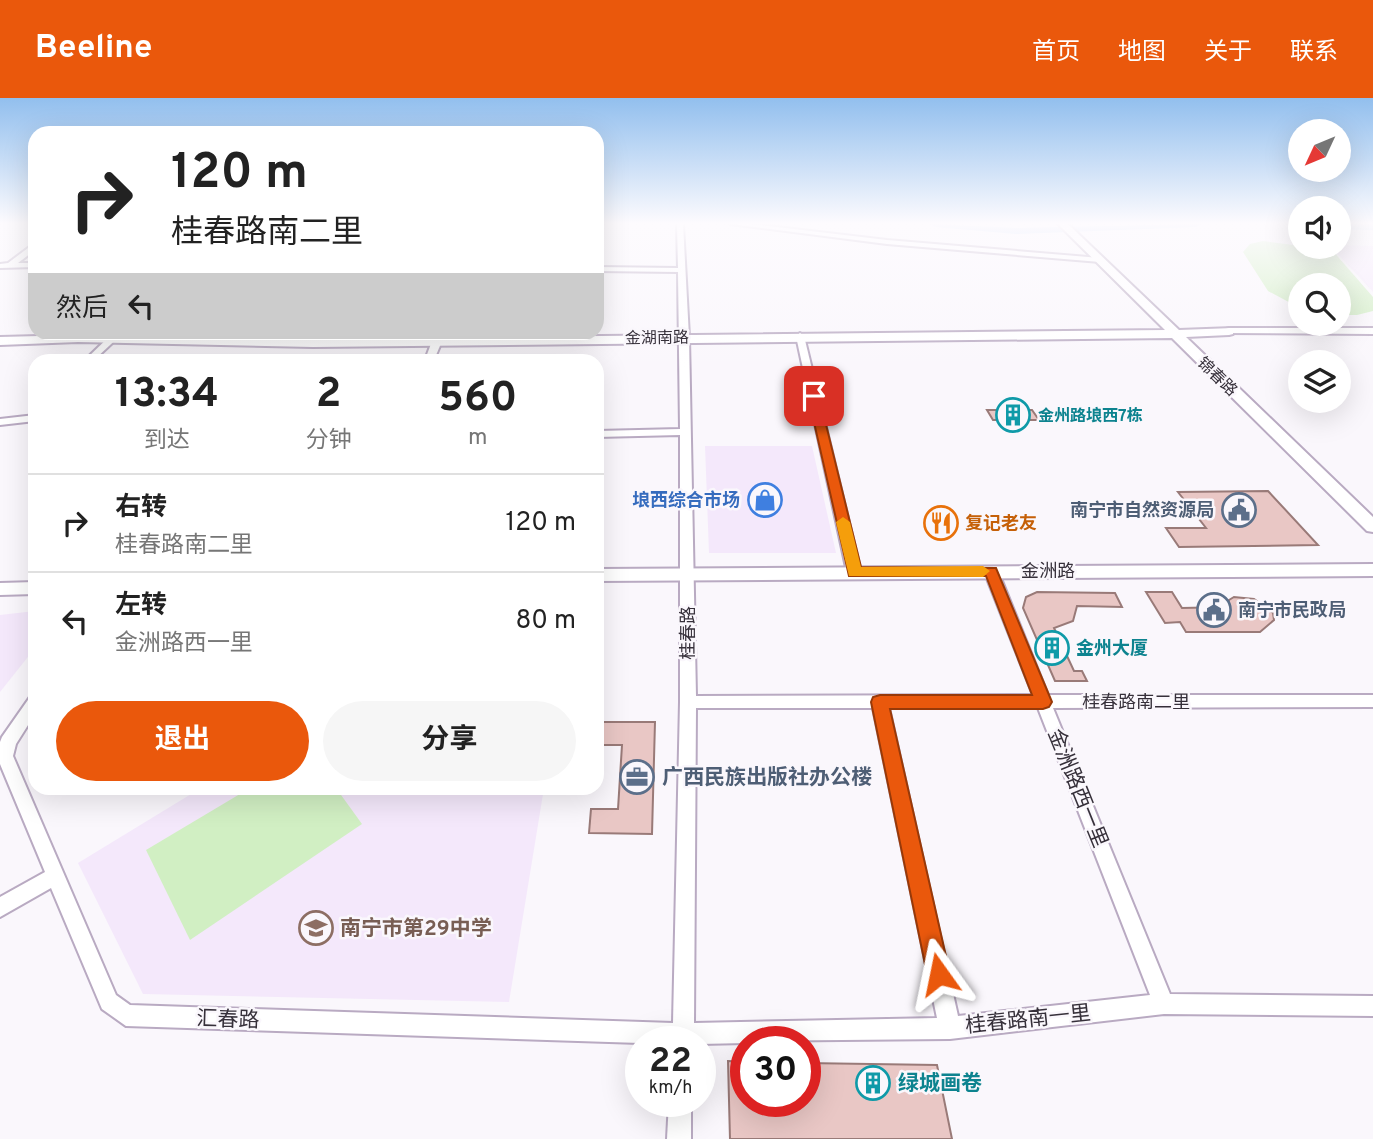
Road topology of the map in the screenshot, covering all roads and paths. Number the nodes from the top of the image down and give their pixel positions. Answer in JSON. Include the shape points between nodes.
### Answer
{"nodes":[{"id":1,"x":680,"y":273,"type":"edge"},
{"id":2,"x":1116,"y":273,"type":"edge"},
{"id":3,"x":1229,"y":331,"type":"joint"},
{"id":4,"x":1373,"y":331,"type":"edge"},
{"id":5,"x":1179,"y":332,"type":"junction"},
{"id":6,"x":28,"y":334,"type":"edge"},
{"id":7,"x":685,"y":334,"type":"junction"},
{"id":8,"x":604,"y":335,"type":"edge"},
{"id":9,"x":604,"y":336,"type":"edge"},
{"id":10,"x":800,"y":336,"type":"junction"},
{"id":11,"x":28,"y":337,"type":"edge"},
{"id":12,"x":0,"y":338,"type":"edge"},
{"id":13,"x":111,"y":340,"type":"edge"},
{"id":14,"x":292,"y":340,"type":"edge"},
{"id":15,"x":432,"y":340,"type":"edge"},
{"id":16,"x":472,"y":340,"type":"edge"},
{"id":17,"x":437,"y":341,"type":"junction"},
{"id":18,"x":96,"y":354,"type":"edge"},
{"id":19,"x":279,"y":354,"type":"edge"},
{"id":20,"x":432,"y":354,"type":"edge"},
{"id":21,"x":28,"y":416,"type":"edge"},
{"id":22,"x":0,"y":422,"type":"edge"},
{"id":23,"x":686,"y":432,"type":"junction"},
{"id":24,"x":604,"y":434,"type":"edge"},
{"id":25,"x":1373,"y":511,"type":"edge"},
{"id":26,"x":1373,"y":527,"type":"edge"},
{"id":27,"x":1373,"y":569,"type":"edge"},
{"id":28,"x":991,"y":571,"type":"junction"},
{"id":29,"x":854,"y":572,"type":"junction"},
{"id":30,"x":687,"y":573,"type":"junction"},
{"id":31,"x":604,"y":575,"type":"edge"},
{"id":32,"x":28,"y":588,"type":"edge"},
{"id":33,"x":0,"y":589,"type":"edge"},
{"id":34,"x":1373,"y":701,"type":"edge"},
{"id":35,"x":688,"y":702,"type":"junction"},
{"id":36,"x":880,"y":702,"type":"junction"},
{"id":37,"x":1043,"y":702,"type":"junction"},
{"id":38,"x":28,"y":712,"type":"edge"},
{"id":39,"x":55,"y":876,"type":"junction"},
{"id":40,"x":0,"y":908,"type":"edge"},
{"id":41,"x":1164,"y":1004,"type":"junction"},
{"id":42,"x":1373,"y":1006,"type":"edge"},
{"id":43,"x":682,"y":1026,"type":"edge"},
{"id":44,"x":950,"y":1028,"type":"junction"},
{"id":45,"x":625,"y":1036,"type":"edge"},
{"id":46,"x":716,"y":1037,"type":"edge"},
{"id":47,"x":680,"y":1117,"type":"edge"},
{"id":48,"x":679,"y":1139,"type":"edge"}],
"edges":[{"from":1,"to":7,"type":"street","name":"桂春路"},
{"from":2,"to":5,"type":"main road","name":"锦春路"},
{"from":3,"to":4,"type":"street","name":"金湖南路"},
{"from":3,"to":5,"type":"main road","name":"金湖南路"},
{"from":5,"to":7,"type":"main road","name":"金湖南路"},
{"from":5,"to":10,"type":"main road","name":"金湖南路"},
{"from":5,"to":25,"type":"main road","name":"锦春路"},
{"from":5,"to":26,"type":"main road","name":"锦春路"},
{"from":6,"to":12,"type":"main road","name":"金湖南路"},
{"from":7,"to":8,"type":"main road","name":"金湖南路"},
{"from":7,"to":9,"type":"main road","name":"金湖南路"},
{"from":7,"to":10,"type":"main road","name":"金湖南路"},
{"from":7,"to":23,"type":"street","name":"桂春路"},
{"from":10,"to":29,"type":"street"},
{"from":11,"to":12,"type":"main road","name":"金湖南路"},
{"from":13,"to":18,"type":"street"},
{"from":14,"to":19,"type":"main road"},
{"from":15,"to":17,"type":"main road","name":"金湖南路"},
{"from":16,"to":17,"type":"main road","name":"金湖南路"},
{"from":17,"to":20,"type":"street"},
{"from":21,"to":22,"type":"street"},
{"from":23,"to":24,"type":"street"},
{"from":23,"to":30,"type":"street","name":"桂春路"},
{"from":27,"to":28,"type":"main road","name":"金洲路"},
{"from":28,"to":29,"type":"main road","name":"金洲路"},
{"from":28,"to":37,"type":"street","name":"金洲路西一里"},
{"from":29,"to":30,"type":"main road","name":"金洲路"},
{"from":30,"to":31,"type":"main road","name":"金洲路"},
{"from":30,"to":35,"type":"street","name":"桂春路"},
{"from":32,"to":33,"type":"main road"},
{"from":34,"to":37,"type":"street","name":"桂春路南二里"},
{"from":35,"to":36,"type":"street","name":"桂春路南二里"},
{"from":35,"to":43,"type":"street","name":"桂春路"},
{"from":36,"to":37,"type":"street","name":"桂春路南二里"},
{"from":36,"to":44,"type":"street"},
{"from":37,"to":41,"type":"street","name":"金洲路西一里"},
{"from":38,"to":39,"type":"street","name":"汇春路","via":[[8,742],[5,756]]},
{"from":39,"to":40,"type":"street"},
{"from":39,"to":45,"type":"street","name":"汇春路","via":[[109,1002],[126,1015]]},
{"from":41,"to":42,"type":"street","name":"桂春路南一里"},
{"from":41,"to":44,"type":"street","name":"桂春路南一里"},
{"from":44,"to":46,"type":"street","name":"桂春路南一里"},
{"from":47,"to":48,"type":"street"}]}
